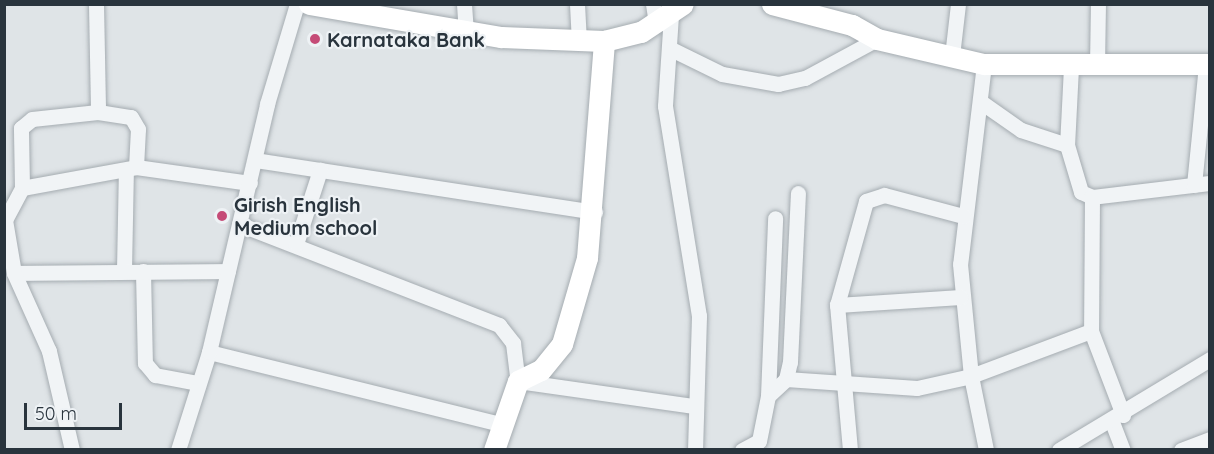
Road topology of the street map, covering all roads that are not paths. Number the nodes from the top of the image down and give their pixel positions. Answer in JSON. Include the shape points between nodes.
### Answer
{"nodes":[{"id":1,"x":96,"y":4,"type":"edge"},
{"id":2,"x":297,"y":4,"type":"edge"},
{"id":3,"x":309,"y":4,"type":"edge"},
{"id":4,"x":464,"y":4,"type":"edge"},
{"id":5,"x":577,"y":4,"type":"edge"},
{"id":6,"x":772,"y":4,"type":"edge"},
{"id":7,"x":1098,"y":4,"type":"edge"},
{"id":8,"x":320,"y":5,"type":"edge"},
{"id":9,"x":959,"y":5,"type":"edge"},
{"id":10,"x":666,"y":12,"type":"edge"},
{"id":11,"x":466,"y":33,"type":"junction"},
{"id":12,"x":579,"y":39,"type":"junction"},
{"id":13,"x":877,"y":39,"type":"junction"},
{"id":14,"x":604,"y":41,"type":"junction"},
{"id":15,"x":669,"y":48,"type":"junction"},
{"id":16,"x":952,"y":56,"type":"junction"},
{"id":17,"x":984,"y":64,"type":"junction"},
{"id":18,"x":1208,"y":64,"type":"edge"},
{"id":19,"x":1097,"y":66,"type":"junction"},
{"id":20,"x":1071,"y":67,"type":"junction"},
{"id":21,"x":981,"y":102,"type":"junction"},
{"id":22,"x":98,"y":112,"type":"junction"},
{"id":23,"x":1067,"y":145,"type":"junction"},
{"id":24,"x":255,"y":160,"type":"junction"},
{"id":25,"x":131,"y":168,"type":"junction"},
{"id":26,"x":320,"y":170,"type":"junction"},
{"id":27,"x":250,"y":183,"type":"junction"},
{"id":28,"x":1202,"y":184,"type":"edge"},
{"id":29,"x":22,"y":188,"type":"junction"},
{"id":30,"x":798,"y":193,"type":"dead end"},
{"id":31,"x":1092,"y":197,"type":"junction"},
{"id":32,"x":6,"y":208,"type":"edge"},
{"id":33,"x":595,"y":212,"type":"junction"},
{"id":34,"x":963,"y":216,"type":"junction"},
{"id":35,"x":775,"y":218,"type":"dead end"},
{"id":36,"x":239,"y":224,"type":"junction"},
{"id":37,"x":296,"y":244,"type":"junction"},
{"id":38,"x":124,"y":270,"type":"junction"},
{"id":39,"x":143,"y":271,"type":"junction"},
{"id":40,"x":228,"y":271,"type":"junction"},
{"id":41,"x":14,"y":273,"type":"junction"},
{"id":42,"x":961,"y":297,"type":"junction"},
{"id":43,"x":837,"y":305,"type":"junction"},
{"id":44,"x":1091,"y":331,"type":"junction"},
{"id":45,"x":209,"y":352,"type":"junction"},
{"id":46,"x":1209,"y":359,"type":"edge"},
{"id":47,"x":971,"y":376,"type":"junction"},
{"id":48,"x":786,"y":379,"type":"junction"},
{"id":49,"x":518,"y":381,"type":"junction"},
{"id":50,"x":198,"y":383,"type":"junction"},
{"id":51,"x":846,"y":387,"type":"junction"},
{"id":52,"x":768,"y":396,"type":"junction"},
{"id":53,"x":694,"y":406,"type":"junction"},
{"id":54,"x":1118,"y":418,"type":"junction"},
{"id":55,"x":499,"y":424,"type":"junction"},
{"id":56,"x":1209,"y":439,"type":"edge"},
{"id":57,"x":72,"y":450,"type":"edge"},
{"id":58,"x":178,"y":450,"type":"edge"},
{"id":59,"x":494,"y":450,"type":"edge"},
{"id":60,"x":696,"y":450,"type":"edge"},
{"id":61,"x":742,"y":450,"type":"edge"},
{"id":62,"x":850,"y":450,"type":"edge"},
{"id":63,"x":986,"y":450,"type":"edge"},
{"id":64,"x":1059,"y":450,"type":"edge"},
{"id":65,"x":1123,"y":450,"type":"edge"},
{"id":66,"x":1181,"y":450,"type":"edge"}],
"edges":[{"from":1,"to":22,"type":"street"},
{"from":2,"to":24,"type":"street"},
{"from":3,"to":8,"type":"main road"},
{"from":4,"to":11,"type":"street"},
{"from":5,"to":12,"type":"street"},
{"from":6,"to":13,"type":"main road","via":[[852,25]]},
{"from":7,"to":19,"type":"street"},
{"from":8,"to":11,"type":"main road"},
{"from":9,"to":16,"type":"street"},
{"from":10,"to":14,"type":"main road"},
{"from":10,"to":15,"type":"street"},
{"from":11,"to":12,"type":"main road"},
{"from":12,"to":14,"type":"main road"},
{"from":13,"to":15,"type":"street","via":[[805,78],[778,84],[722,74]]},
{"from":13,"to":16,"type":"main road"},
{"from":14,"to":33,"type":"main road"},
{"from":15,"to":53,"type":"street","via":[[665,106],[671,170],[699,315]]},
{"from":16,"to":17,"type":"main road"},
{"from":17,"to":20,"type":"main road"},
{"from":17,"to":21,"type":"street"},
{"from":18,"to":19,"type":"main road"},
{"from":18,"to":28,"type":"street"},
{"from":19,"to":20,"type":"main road"},
{"from":20,"to":23,"type":"street"},
{"from":21,"to":23,"type":"street","via":[[1021,130]]},
{"from":21,"to":34,"type":"street"},
{"from":22,"to":25,"type":"street","via":[[136,121]]},
{"from":22,"to":29,"type":"street","via":[[26,122],[20,135]]},
{"from":23,"to":31,"type":"street","via":[[1076,183]]},
{"from":24,"to":26,"type":"street"},
{"from":24,"to":27,"type":"street"},
{"from":25,"to":27,"type":"street"},
{"from":25,"to":29,"type":"street"},
{"from":25,"to":38,"type":"street"},
{"from":26,"to":33,"type":"street"},
{"from":26,"to":37,"type":"street"},
{"from":27,"to":36,"type":"street"},
{"from":28,"to":31,"type":"street"},
{"from":29,"to":32,"type":"street"},
{"from":30,"to":48,"type":"street"},
{"from":31,"to":44,"type":"street"},
{"from":32,"to":41,"type":"street"},
{"from":33,"to":49,"type":"main road","via":[[562,344],[541,370]]},
{"from":34,"to":42,"type":"street"},
{"from":34,"to":43,"type":"street","via":[[884,195],[871,196]]},
{"from":35,"to":52,"type":"street"},
{"from":36,"to":37,"type":"street"},
{"from":36,"to":40,"type":"street"},
{"from":37,"to":49,"type":"street","via":[[499,324],[513,343]]},
{"from":38,"to":39,"type":"street"},
{"from":38,"to":41,"type":"street"},
{"from":39,"to":40,"type":"street"},
{"from":39,"to":50,"type":"street","via":[[145,363],[155,375]]},
{"from":40,"to":45,"type":"street"},
{"from":41,"to":57,"type":"street","via":[[49,351]]},
{"from":42,"to":43,"type":"street"},
{"from":42,"to":47,"type":"street"},
{"from":43,"to":51,"type":"street"},
{"from":44,"to":47,"type":"street"},
{"from":44,"to":54,"type":"street"},
{"from":45,"to":50,"type":"street"},
{"from":45,"to":55,"type":"street"},
{"from":46,"to":54,"type":"street"},
{"from":47,"to":51,"type":"street","via":[[917,388]]},
{"from":47,"to":63,"type":"street"},
{"from":48,"to":51,"type":"street"},
{"from":48,"to":52,"type":"street"},
{"from":49,"to":53,"type":"street"},
{"from":49,"to":55,"type":"main road"},
{"from":50,"to":58,"type":"street"},
{"from":51,"to":62,"type":"street"},
{"from":52,"to":61,"type":"street","via":[[759,441]]},
{"from":53,"to":60,"type":"street"},
{"from":54,"to":64,"type":"street"},
{"from":54,"to":65,"type":"street"},
{"from":55,"to":59,"type":"main road"},
{"from":56,"to":66,"type":"street"}]}
